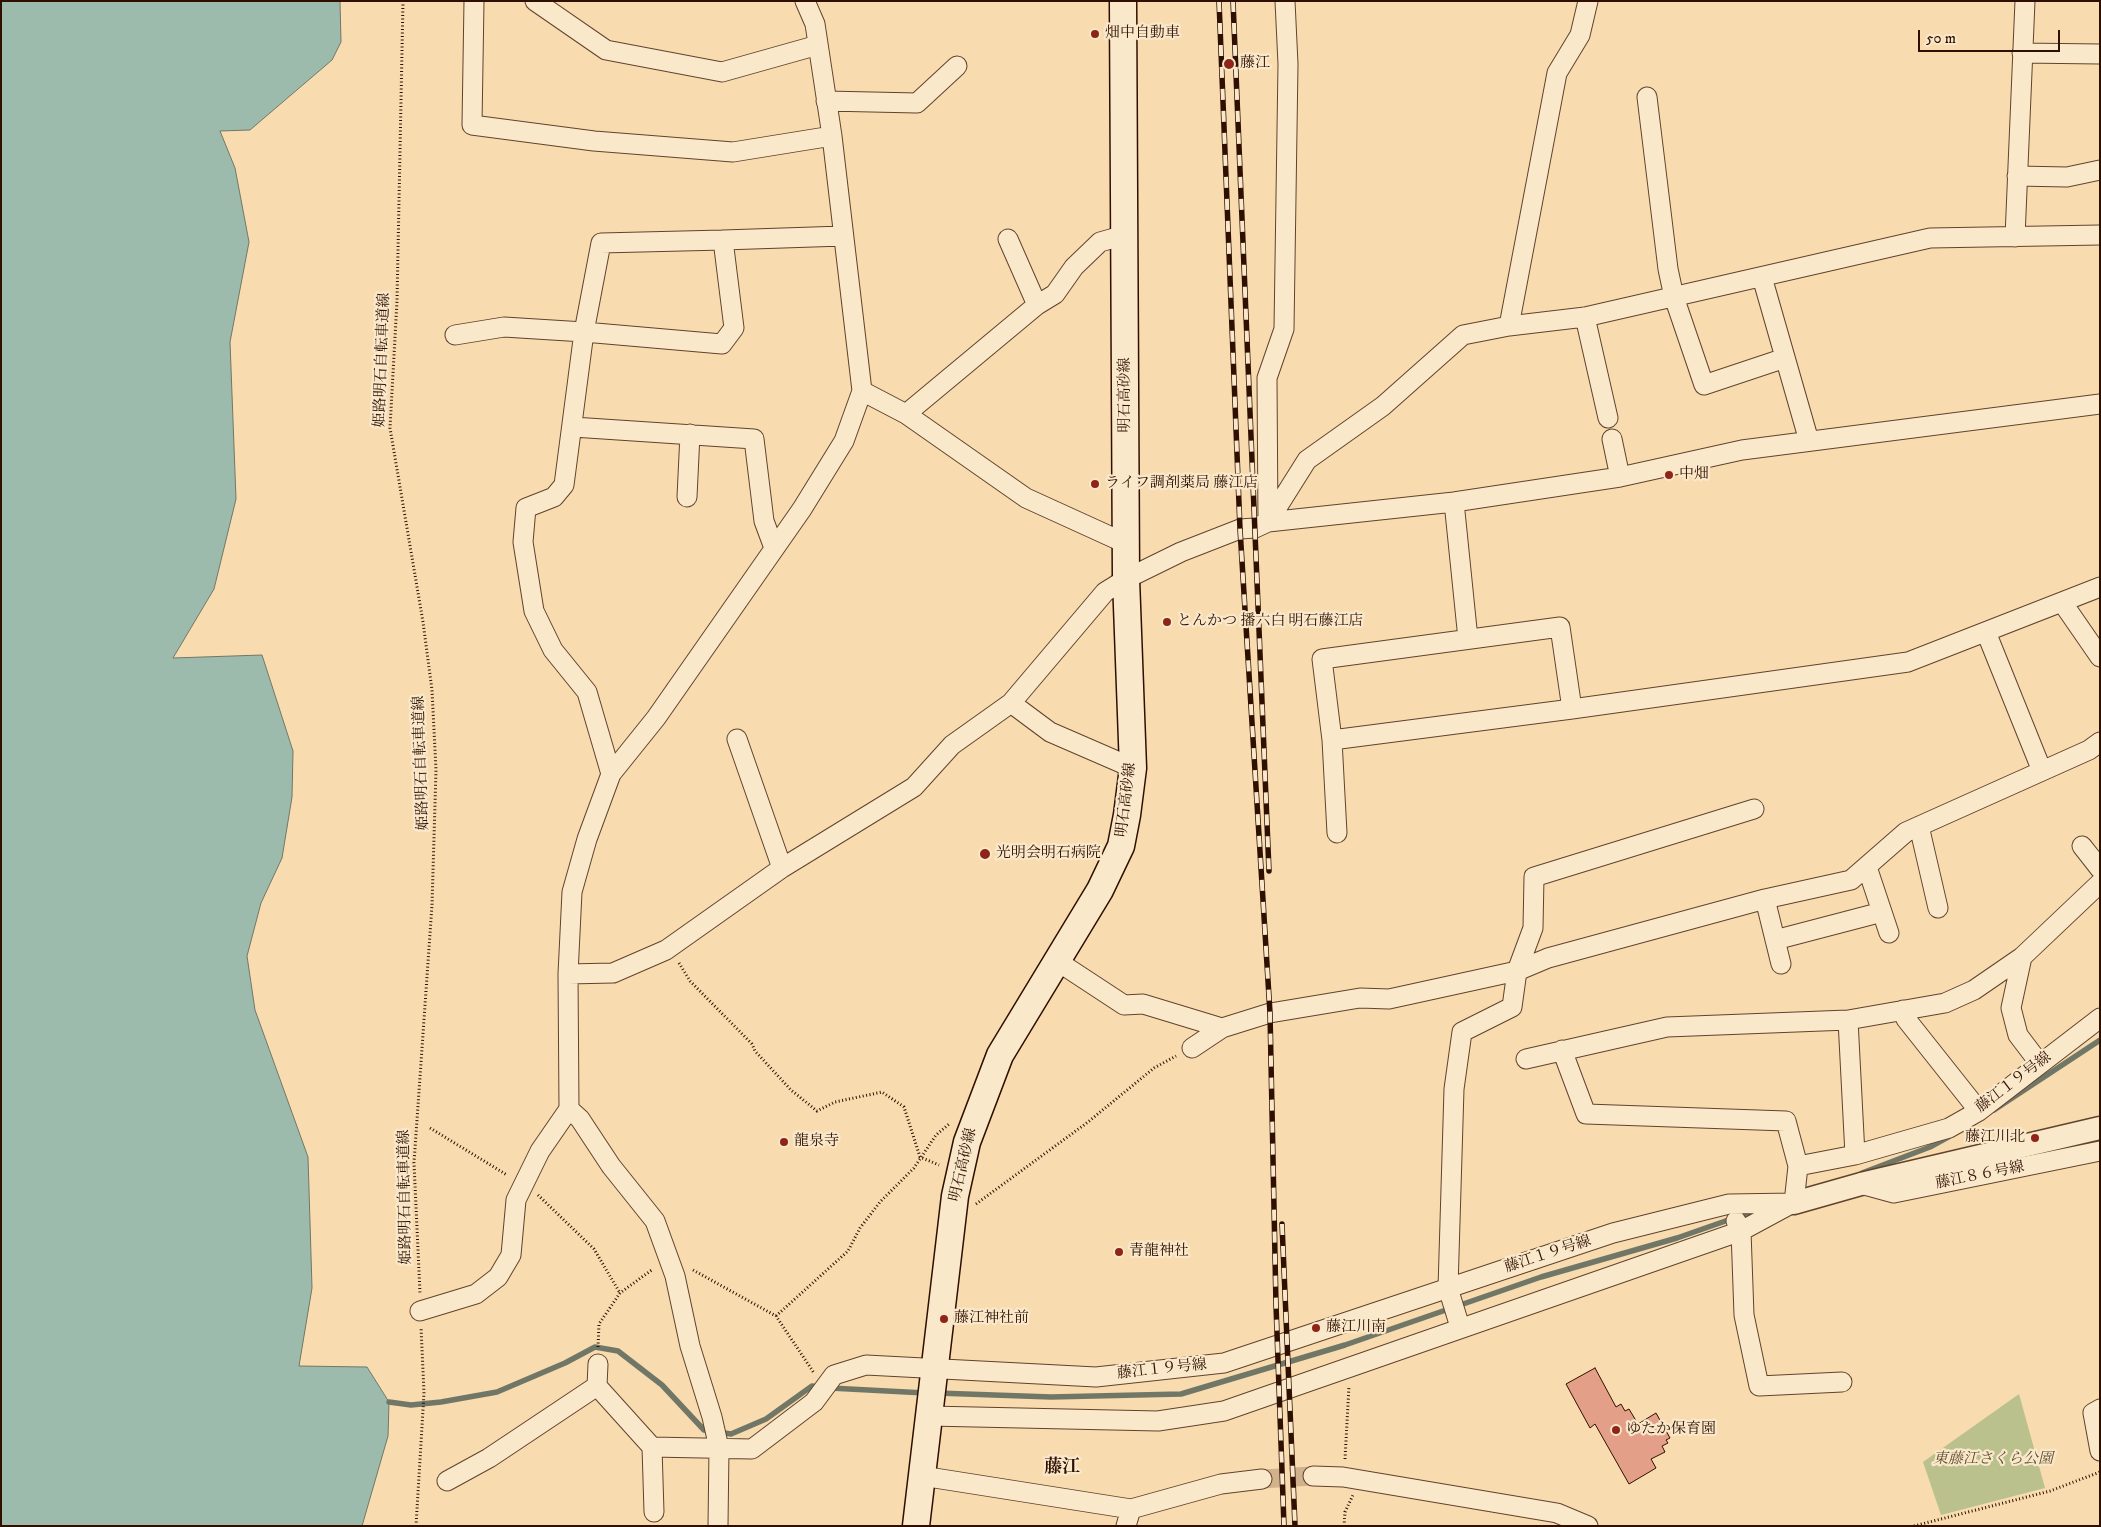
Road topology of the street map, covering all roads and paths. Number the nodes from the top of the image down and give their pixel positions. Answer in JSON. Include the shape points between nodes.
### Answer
{"nodes":[{"id":1,"x":403,"y":1,"type":"edge"},
{"id":2,"x":474,"y":1,"type":"edge"},
{"id":3,"x":535,"y":1,"type":"edge"},
{"id":4,"x":805,"y":1,"type":"edge"},
{"id":5,"x":1123,"y":1,"type":"edge"},
{"id":6,"x":1285,"y":1,"type":"edge"},
{"id":7,"x":1588,"y":1,"type":"edge"},
{"id":8,"x":2025,"y":1,"type":"edge"},
{"id":9,"x":818,"y":45,"type":"junction"},
{"id":10,"x":2022,"y":53,"type":"junction"},
{"id":11,"x":2100,"y":54,"type":"edge"},
{"id":12,"x":957,"y":66,"type":"dead end"},
{"id":13,"x":1647,"y":97,"type":"dead end"},
{"id":14,"x":826,"y":101,"type":"junction"},
{"id":15,"x":832,"y":136,"type":"junction"},
{"id":16,"x":2100,"y":170,"type":"edge"},
{"id":17,"x":2017,"y":176,"type":"junction"},
{"id":18,"x":1125,"y":235,"type":"junction"},
{"id":19,"x":2100,"y":235,"type":"edge"},
{"id":20,"x":844,"y":236,"type":"junction"},
{"id":21,"x":2015,"y":237,"type":"junction"},
{"id":22,"x":1008,"y":239,"type":"dead end"},
{"id":23,"x":723,"y":240,"type":"junction"},
{"id":24,"x":1762,"y":277,"type":"junction"},
{"id":25,"x":1674,"y":297,"type":"junction"},
{"id":26,"x":1037,"y":305,"type":"junction"},
{"id":27,"x":1585,"y":317,"type":"junction"},
{"id":28,"x":1509,"y":326,"type":"junction"},
{"id":29,"x":584,"y":332,"type":"junction"},
{"id":30,"x":455,"y":335,"type":"dead end"},
{"id":31,"x":1785,"y":358,"type":"junction"},
{"id":32,"x":862,"y":391,"type":"junction"},
{"id":33,"x":2100,"y":404,"type":"edge"},
{"id":34,"x":906,"y":414,"type":"junction"},
{"id":35,"x":1608,"y":418,"type":"dead end"},
{"id":36,"x":573,"y":427,"type":"junction"},
{"id":37,"x":690,"y":434,"type":"junction"},
{"id":38,"x":1612,"y":439,"type":"dead end"},
{"id":39,"x":1809,"y":441,"type":"junction"},
{"id":40,"x":1620,"y":477,"type":"junction"},
{"id":41,"x":687,"y":497,"type":"dead end"},
{"id":42,"x":1454,"y":502,"type":"junction"},
{"id":43,"x":1268,"y":522,"type":"junction"},
{"id":44,"x":1127,"y":544,"type":"junction"},
{"id":45,"x":774,"y":548,"type":"junction"},
{"id":46,"x":1126,"y":578,"type":"junction"},
{"id":47,"x":2100,"y":587,"type":"edge"},
{"id":48,"x":2062,"y":602,"type":"junction"},
{"id":49,"x":1986,"y":632,"type":"junction"},
{"id":50,"x":1468,"y":639,"type":"junction"},
{"id":51,"x":2100,"y":657,"type":"edge"},
{"id":52,"x":1011,"y":703,"type":"junction"},
{"id":53,"x":1572,"y":709,"type":"junction"},
{"id":54,"x":737,"y":739,"type":"dead end"},
{"id":55,"x":1332,"y":740,"type":"junction"},
{"id":56,"x":2100,"y":742,"type":"edge"},
{"id":57,"x":1133,"y":768,"type":"junction"},
{"id":58,"x":2042,"y":771,"type":"junction"},
{"id":59,"x":611,"y":774,"type":"junction"},
{"id":60,"x":1754,"y":809,"type":"dead end"},
{"id":61,"x":1919,"y":826,"type":"junction"},
{"id":62,"x":1337,"y":832,"type":"dead end"},
{"id":63,"x":2082,"y":846,"type":"dead end"},
{"id":64,"x":782,"y":868,"type":"junction"},
{"id":65,"x":1867,"y":868,"type":"junction"},
{"id":66,"x":2100,"y":870,"type":"edge"},
{"id":67,"x":2100,"y":883,"type":"edge"},
{"id":68,"x":1765,"y":899,"type":"junction"},
{"id":69,"x":1938,"y":908,"type":"dead end"},
{"id":70,"x":1882,"y":912,"type":"junction"},
{"id":71,"x":1889,"y":933,"type":"dead end"},
{"id":72,"x":1775,"y":940,"type":"junction"},
{"id":73,"x":670,"y":948,"type":"junction"},
{"id":74,"x":2022,"y":956,"type":"junction"},
{"id":75,"x":1057,"y":961,"type":"junction"},
{"id":76,"x":1781,"y":964,"type":"dead end"},
{"id":77,"x":1517,"y":971,"type":"junction"},
{"id":78,"x":568,"y":974,"type":"junction"},
{"id":79,"x":1903,"y":1010,"type":"junction"},
{"id":80,"x":2100,"y":1018,"type":"edge"},
{"id":81,"x":1848,"y":1020,"type":"junction"},
{"id":82,"x":1222,"y":1028,"type":"junction"},
{"id":83,"x":1192,"y":1048,"type":"joint"},
{"id":84,"x":1562,"y":1050,"type":"junction"},
{"id":85,"x":1526,"y":1058,"type":"dead end"},
{"id":86,"x":2040,"y":1064,"type":"junction"},
{"id":87,"x":569,"y":1109,"type":"junction"},
{"id":88,"x":1980,"y":1111,"type":"junction"},
{"id":89,"x":976,"y":1118,"type":"junction"},
{"id":90,"x":430,"y":1128,"type":"dead end"},
{"id":91,"x":2100,"y":1128,"type":"edge"},
{"id":92,"x":2100,"y":1150,"type":"edge"},
{"id":93,"x":1855,"y":1155,"type":"junction"},
{"id":94,"x":920,"y":1157,"type":"junction"},
{"id":95,"x":1798,"y":1166,"type":"junction"},
{"id":96,"x":961,"y":1172,"type":"junction"},
{"id":97,"x":1861,"y":1184,"type":"junction"},
{"id":98,"x":524,"y":1185,"type":"junction"},
{"id":99,"x":1794,"y":1203,"type":"junction"},
{"id":100,"x":1729,"y":1204,"type":"junction"},
{"id":101,"x":952,"y":1222,"type":"junction"},
{"id":102,"x":1741,"y":1230,"type":"junction"},
{"id":103,"x":668,"y":1258,"type":"junction"},
{"id":104,"x":1448,"y":1288,"type":"junction"},
{"id":105,"x":620,"y":1294,"type":"junction"},
{"id":106,"x":420,"y":1311,"type":"junction"},
{"id":107,"x":776,"y":1316,"type":"junction"},
{"id":108,"x":599,"y":1324,"type":"dead end"},
{"id":109,"x":1460,"y":1327,"type":"junction"},
{"id":110,"x":598,"y":1364,"type":"dead end"},
{"id":111,"x":1350,"y":1368,"type":"junction"},
{"id":112,"x":830,"y":1380,"type":"junction"},
{"id":113,"x":1842,"y":1382,"type":"dead end"},
{"id":114,"x":597,"y":1386,"type":"junction"},
{"id":115,"x":932,"y":1392,"type":"junction"},
{"id":116,"x":2100,"y":1409,"type":"edge"},
{"id":117,"x":652,"y":1447,"type":"junction"},
{"id":118,"x":719,"y":1448,"type":"junction"},
{"id":119,"x":2100,"y":1451,"type":"edge"},
{"id":120,"x":2100,"y":1472,"type":"edge"},
{"id":121,"x":922,"y":1476,"type":"junction"},
{"id":122,"x":1313,"y":1476,"type":"tunnel mouth"},
{"id":123,"x":1350,"y":1478,"type":"junction"},
{"id":124,"x":1262,"y":1479,"type":"tunnel mouth"},
{"id":125,"x":447,"y":1481,"type":"dead end"},
{"id":126,"x":654,"y":1512,"type":"dead end"},
{"id":127,"x":1129,"y":1517,"type":"edge"},
{"id":128,"x":416,"y":1526,"type":"edge"},
{"id":129,"x":718,"y":1526,"type":"edge"},
{"id":130,"x":916,"y":1526,"type":"edge"},
{"id":131,"x":1344,"y":1526,"type":"edge"},
{"id":132,"x":1588,"y":1526,"type":"edge"},
{"id":133,"x":1914,"y":1526,"type":"edge"}],
"edges":[{"from":1,"to":106,"type":"path","name":"姫路明石自転車道線","via":[[397,301],[390,428],[423,622],[432,690],[436,770],[432,906],[414,1163]]},
{"from":2,"to":15,"type":"street","via":[[472,125],[594,141],[733,152]]},
{"from":3,"to":9,"type":"street","via":[[606,50],[722,72]]},
{"from":4,"to":9,"type":"street","via":[[815,24]]},
{"from":5,"to":18,"type":"main road","name":"明石高砂線"},
{"from":6,"to":43,"type":"street","via":[[1288,64],[1284,329],[1267,378]]},
{"from":7,"to":28,"type":"street","via":[[1580,35],[1557,73]]},
{"from":8,"to":10,"type":"street"},
{"from":9,"to":14,"type":"street"},
{"from":10,"to":11,"type":"street"},
{"from":10,"to":17,"type":"street"},
{"from":12,"to":14,"type":"street","via":[[917,103]]},
{"from":13,"to":25,"type":"street"},
{"from":14,"to":15,"type":"street"},
{"from":15,"to":20,"type":"street"},
{"from":16,"to":17,"type":"street","via":[[2067,177]]},
{"from":17,"to":21,"type":"street"},
{"from":18,"to":26,"type":"street","via":[[1100,242],[1074,267],[1055,294]]},
{"from":18,"to":44,"type":"main road","name":"明石高砂線"},
{"from":19,"to":21,"type":"street"},
{"from":20,"to":23,"type":"street"},
{"from":20,"to":32,"type":"street"},
{"from":21,"to":24,"type":"street","via":[[1930,238]]},
{"from":22,"to":26,"type":"street"},
{"from":23,"to":29,"type":"street","via":[[600,243]]},
{"from":23,"to":29,"type":"street","via":[[734,328],[722,344]]},
{"from":24,"to":25,"type":"street"},
{"from":24,"to":31,"type":"street"},
{"from":25,"to":27,"type":"street"},
{"from":25,"to":31,"type":"street","via":[[1704,385]]},
{"from":26,"to":34,"type":"street"},
{"from":27,"to":28,"type":"street"},
{"from":27,"to":35,"type":"street"},
{"from":28,"to":43,"type":"street","via":[[1463,335],[1383,406],[1307,460]]},
{"from":29,"to":30,"type":"street","via":[[504,327]]},
{"from":29,"to":36,"type":"street"},
{"from":31,"to":39,"type":"street"},
{"from":32,"to":34,"type":"street"},
{"from":32,"to":45,"type":"street","via":[[844,441]]},
{"from":33,"to":39,"type":"street"},
{"from":34,"to":44,"type":"street","via":[[1026,498]]},
{"from":36,"to":37,"type":"street"},
{"from":36,"to":59,"type":"street","via":[[564,485],[554,498],[526,508],[523,542],[534,611],[553,650],[587,692]]},
{"from":37,"to":41,"type":"street"},
{"from":37,"to":45,"type":"street","via":[[754,438],[764,521]]},
{"from":38,"to":40,"type":"street"},
{"from":39,"to":40,"type":"street","via":[[1742,450]]},
{"from":40,"to":42,"type":"street"},
{"from":42,"to":43,"type":"street"},
{"from":42,"to":50,"type":"street"},
{"from":43,"to":46,"type":"street","via":[[1240,529],[1181,552]]},
{"from":44,"to":46,"type":"main road","name":"明石高砂線"},
{"from":45,"to":59,"type":"street","via":[[656,718]]},
{"from":46,"to":52,"type":"street","via":[[1105,592]]},
{"from":46,"to":57,"type":"main road","name":"明石高砂線"},
{"from":47,"to":48,"type":"street"},
{"from":48,"to":49,"type":"street"},
{"from":48,"to":51,"type":"street"},
{"from":49,"to":53,"type":"street","via":[[1908,662]]},
{"from":49,"to":58,"type":"street"},
{"from":50,"to":53,"type":"street","via":[[1560,627]]},
{"from":50,"to":55,"type":"street","via":[[1322,659]]},
{"from":52,"to":57,"type":"street","via":[[1050,732]]},
{"from":52,"to":64,"type":"street","via":[[952,745],[914,787]]},
{"from":53,"to":55,"type":"street"},
{"from":54,"to":64,"type":"street"},
{"from":55,"to":62,"type":"street"},
{"from":56,"to":58,"type":"street"},
{"from":57,"to":75,"type":"main road","name":"明石高砂線","via":[[1121,846],[1100,890]]},
{"from":58,"to":61,"type":"street"},
{"from":59,"to":78,"type":"street","via":[[572,892]]},
{"from":60,"to":77,"type":"street","via":[[1534,877],[1533,928]]},
{"from":61,"to":65,"type":"street","via":[[1906,832]]},
{"from":61,"to":69,"type":"street"},
{"from":63,"to":66,"type":"street"},
{"from":64,"to":73,"type":"street"},
{"from":65,"to":68,"type":"street","via":[[1851,880]]},
{"from":65,"to":70,"type":"street"},
{"from":67,"to":74,"type":"street"},
{"from":68,"to":72,"type":"street"},
{"from":68,"to":77,"type":"street","via":[[1548,958]]},
{"from":70,"to":71,"type":"street"},
{"from":70,"to":72,"type":"street"},
{"from":72,"to":76,"type":"street"},
{"from":73,"to":78,"type":"street","via":[[613,973]]},
{"from":73,"to":94,"type":"path","via":[[690,981],[752,1044],[791,1090],[817,1111],[835,1102],[882,1092],[904,1107]]},
{"from":74,"to":79,"type":"street","via":[[1974,990],[1952,1000]]},
{"from":74,"to":86,"type":"street","via":[[2011,1008],[2018,1034]]},
{"from":75,"to":82,"type":"street","via":[[1124,1005],[1143,1004]]},
{"from":75,"to":89,"type":"main road","name":"明石高砂線","via":[[1000,1055]]},
{"from":77,"to":82,"type":"street","via":[[1389,999],[1360,998],[1270,1013]]},
{"from":77,"to":104,"type":"street","via":[[1512,1007],[1462,1032],[1454,1089]]},
{"from":78,"to":87,"type":"street"},
{"from":79,"to":81,"type":"street"},
{"from":79,"to":88,"type":"street","via":[[1906,1019]]},
{"from":80,"to":86,"type":"street","name":"藤江１９号線"},
{"from":81,"to":84,"type":"street","via":[[1667,1026]]},
{"from":81,"to":93,"type":"street"},
{"from":82,"to":83,"type":"street"},
{"from":83,"to":101,"type":"path","via":[[1154,1068],[1088,1122]]},
{"from":84,"to":85,"type":"street"},
{"from":84,"to":95,"type":"street","via":[[1586,1114],[1786,1122]]},
{"from":86,"to":88,"type":"street","name":"藤江１９号線"},
{"from":87,"to":98,"type":"street","via":[[540,1151]]},
{"from":87,"to":103,"type":"street","via":[[580,1119],[611,1166],[655,1221]]},
{"from":88,"to":93,"type":"street","name":"藤江１９号線","via":[[1950,1128]]},
{"from":89,"to":94,"type":"path","via":[[949,1124],[936,1135]]},
{"from":89,"to":96,"type":"main road","name":"明石高砂線"},
{"from":90,"to":98,"type":"path"},
{"from":91,"to":97,"type":"street"},
{"from":92,"to":97,"type":"street","name":"藤江８６号線","via":[[1894,1193]]},
{"from":93,"to":95,"type":"street","name":"藤江１９号線"},
{"from":94,"to":96,"type":"path"},
{"from":94,"to":107,"type":"path","via":[[914,1168],[880,1202],[860,1228],[848,1251]]},
{"from":95,"to":99,"type":"street"},
{"from":96,"to":101,"type":"main road","name":"明石高砂線"},
{"from":97,"to":99,"type":"street"},
{"from":98,"to":105,"type":"path","via":[[540,1196],[594,1250]]},
{"from":98,"to":106,"type":"street","via":[[516,1200],[511,1255],[498,1278],[476,1294]]},
{"from":99,"to":100,"type":"street","name":"藤江１９号線"},
{"from":99,"to":102,"type":"street"},
{"from":100,"to":102,"type":"street"},
{"from":100,"to":104,"type":"street","name":"藤江１９号線","via":[[1613,1233]]},
{"from":101,"to":115,"type":"main road","name":"明石高砂線"},
{"from":102,"to":109,"type":"street"},
{"from":102,"to":113,"type":"street","via":[[1744,1315],[1759,1386]]},
{"from":103,"to":105,"type":"path"},
{"from":103,"to":107,"type":"path"},
{"from":103,"to":118,"type":"street"},
{"from":104,"to":109,"type":"street"},
{"from":104,"to":115,"type":"street","name":"藤江１９号線","via":[[1224,1363]]},
{"from":105,"to":108,"type":"path"},
{"from":106,"to":128,"type":"path","name":"姫路明石自転車道線","via":[[424,1393]]},
{"from":107,"to":112,"type":"path","via":[[815,1375]]},
{"from":109,"to":111,"type":"street"},
{"from":110,"to":114,"type":"street"},
{"from":111,"to":115,"type":"street","via":[[1224,1411],[1158,1421]]},
{"from":111,"to":123,"type":"path"},
{"from":112,"to":115,"type":"street","via":[[834,1375],[866,1365]]},
{"from":112,"to":118,"type":"street","via":[[814,1402],[752,1449]]},
{"from":114,"to":117,"type":"street"},
{"from":114,"to":125,"type":"street","via":[[489,1458]]},
{"from":115,"to":121,"type":"main road","name":"明石高砂線"},
{"from":116,"to":119,"type":"street","via":[[2093,1413]]},
{"from":117,"to":118,"type":"street"},
{"from":117,"to":126,"type":"street"},
{"from":118,"to":129,"type":"street"},
{"from":120,"to":133,"type":"path","via":[[2050,1491]]},
{"from":121,"to":127,"type":"street"},
{"from":121,"to":130,"type":"main road","name":"明石高砂線"},
{"from":122,"to":123,"type":"street"},
{"from":123,"to":131,"type":"path","via":[[1352,1500],[1345,1512]]},
{"from":123,"to":132,"type":"street","via":[[1557,1513]]},
{"from":124,"to":127,"type":"street","via":[[1221,1484]]}]}
